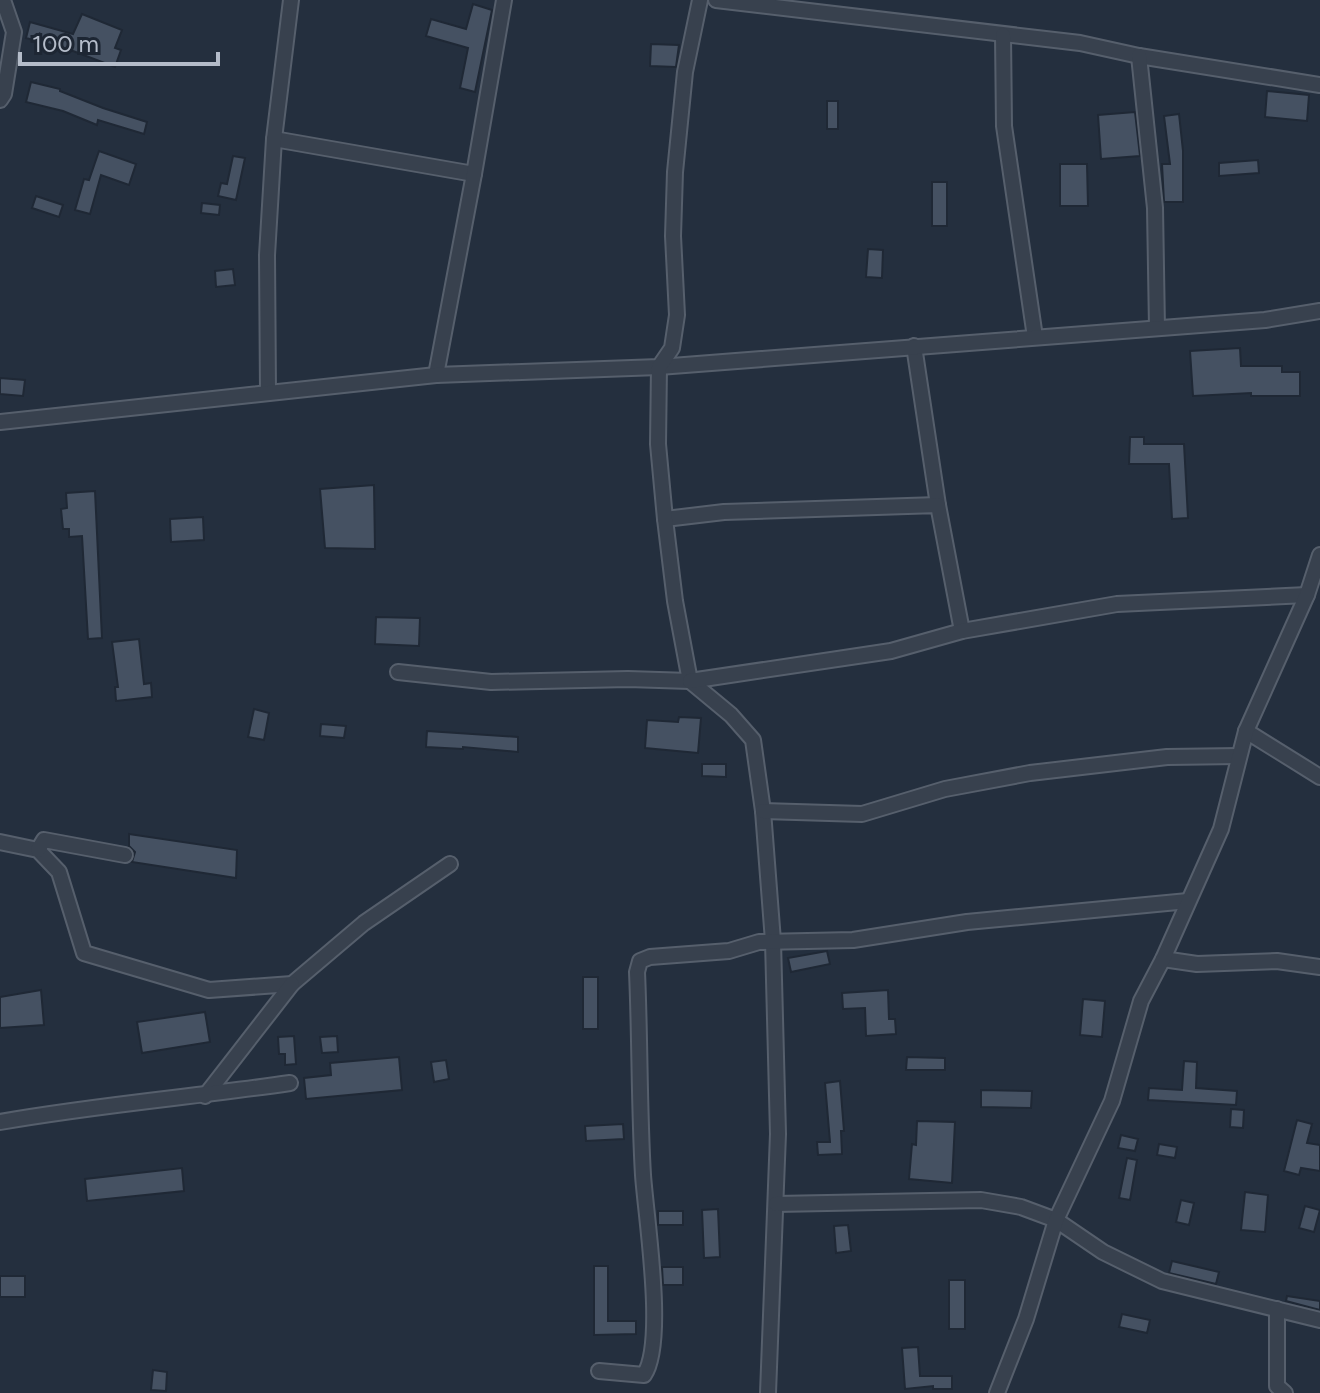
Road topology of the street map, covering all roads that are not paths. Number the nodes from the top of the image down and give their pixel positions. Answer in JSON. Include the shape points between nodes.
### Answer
{"nodes":[{"id":1,"x":3,"y":0,"type":"edge"},
{"id":2,"x":291,"y":0,"type":"edge"},
{"id":3,"x":504,"y":0,"type":"edge"},
{"id":4,"x":700,"y":0,"type":"edge"},
{"id":5,"x":716,"y":0,"type":"edge"},
{"id":6,"x":850,"y":0,"type":"edge"},
{"id":7,"x":844,"y":16,"type":"junction"},
{"id":8,"x":1003,"y":35,"type":"junction"},
{"id":9,"x":1139,"y":56,"type":"junction"},
{"id":10,"x":1320,"y":85,"type":"edge"},
{"id":11,"x":0,"y":100,"type":"edge"},
{"id":12,"x":274,"y":139,"type":"junction"},
{"id":13,"x":474,"y":174,"type":"junction"},
{"id":14,"x":1320,"y":311,"type":"edge"},
{"id":15,"x":1157,"y":328,"type":"junction"},
{"id":16,"x":1035,"y":337,"type":"junction"},
{"id":17,"x":914,"y":346,"type":"junction"},
{"id":18,"x":659,"y":367,"type":"junction"},
{"id":19,"x":436,"y":375,"type":"junction"},
{"id":20,"x":268,"y":392,"type":"junction"},
{"id":21,"x":0,"y":422,"type":"edge"},
{"id":22,"x":938,"y":505,"type":"junction"},
{"id":23,"x":665,"y":519,"type":"junction"},
{"id":24,"x":1320,"y":555,"type":"edge"},
{"id":25,"x":1307,"y":595,"type":"junction"},
{"id":26,"x":962,"y":631,"type":"junction"},
{"id":27,"x":398,"y":672,"type":"dead end"},
{"id":28,"x":690,"y":681,"type":"junction"},
{"id":29,"x":1246,"y":731,"type":"junction"},
{"id":30,"x":1239,"y":756,"type":"junction"},
{"id":31,"x":1320,"y":777,"type":"edge"},
{"id":32,"x":763,"y":811,"type":"junction"},
{"id":33,"x":0,"y":842,"type":"edge"},
{"id":34,"x":38,"y":850,"type":"junction"},
{"id":35,"x":125,"y":855,"type":"dead end"},
{"id":36,"x":450,"y":864,"type":"dead end"},
{"id":37,"x":1188,"y":901,"type":"junction"},
{"id":38,"x":773,"y":941,"type":"junction"},
{"id":39,"x":1163,"y":959,"type":"junction"},
{"id":40,"x":1320,"y":967,"type":"edge"},
{"id":41,"x":292,"y":984,"type":"junction"},
{"id":42,"x":290,"y":1083,"type":"dead end"},
{"id":43,"x":205,"y":1096,"type":"junction"},
{"id":44,"x":0,"y":1122,"type":"edge"},
{"id":45,"x":776,"y":1204,"type":"junction"},
{"id":46,"x":1056,"y":1220,"type":"junction"},
{"id":47,"x":1277,"y":1309,"type":"junction"},
{"id":48,"x":1320,"y":1320,"type":"edge"},
{"id":49,"x":599,"y":1371,"type":"dead end"},
{"id":50,"x":768,"y":1393,"type":"edge"},
{"id":51,"x":997,"y":1393,"type":"edge"},
{"id":52,"x":1285,"y":1393,"type":"edge"}],
"edges":[{"from":1,"to":11,"type":"street","via":[[14,32]]},
{"from":2,"to":12,"type":"street"},
{"from":3,"to":13,"type":"street"},
{"from":4,"to":18,"type":"street","via":[[685,72],[675,172],[677,315],[672,348]]},
{"from":5,"to":7,"type":"street"},
{"from":6,"to":7,"type":"street"},
{"from":7,"to":8,"type":"street"},
{"from":8,"to":9,"type":"street"},
{"from":8,"to":16,"type":"street","via":[[1004,126]]},
{"from":9,"to":10,"type":"street"},
{"from":9,"to":15,"type":"street","via":[[1155,208]]},
{"from":12,"to":13,"type":"street"},
{"from":12,"to":20,"type":"street","via":[[267,255]]},
{"from":13,"to":19,"type":"street"},
{"from":14,"to":15,"type":"street"},
{"from":15,"to":16,"type":"street"},
{"from":16,"to":17,"type":"street"},
{"from":17,"to":18,"type":"street"},
{"from":17,"to":22,"type":"street"},
{"from":18,"to":19,"type":"street"},
{"from":18,"to":23,"type":"street","via":[[658,444]]},
{"from":19,"to":20,"type":"street"},
{"from":20,"to":21,"type":"street"},
{"from":22,"to":23,"type":"street"},
{"from":22,"to":26,"type":"street"},
{"from":23,"to":28,"type":"street"},
{"from":24,"to":25,"type":"street"},
{"from":25,"to":26,"type":"street","via":[[1117,604]]},
{"from":25,"to":29,"type":"street"},
{"from":26,"to":28,"type":"street","via":[[891,651]]},
{"from":27,"to":28,"type":"street","via":[[491,682]]},
{"from":28,"to":32,"type":"street","via":[[753,740]]},
{"from":29,"to":30,"type":"street"},
{"from":29,"to":31,"type":"street"},
{"from":30,"to":32,"type":"street","via":[[1167,757],[1030,773],[945,789],[862,814]]},
{"from":30,"to":37,"type":"street","via":[[1221,829]]},
{"from":32,"to":38,"type":"street"},
{"from":33,"to":34,"type":"street"},
{"from":34,"to":35,"type":"street","via":[[44,840]]},
{"from":34,"to":41,"type":"street","via":[[59,872],[84,953],[209,990]]},
{"from":36,"to":41,"type":"street","via":[[364,923]]},
{"from":37,"to":38,"type":"street","via":[[967,922],[853,940]]},
{"from":37,"to":39,"type":"street"},
{"from":38,"to":45,"type":"street"},
{"from":38,"to":49,"type":"street","via":[[640,961],[653,1345],[644,1375]]},
{"from":39,"to":40,"type":"street"},
{"from":39,"to":46,"type":"street","via":[[1141,1001],[1112,1101]]},
{"from":41,"to":43,"type":"street"},
{"from":42,"to":43,"type":"street"},
{"from":43,"to":44,"type":"street"},
{"from":45,"to":46,"type":"street","via":[[981,1200]]},
{"from":45,"to":50,"type":"street"},
{"from":46,"to":47,"type":"street","via":[[1103,1252],[1162,1281]]},
{"from":46,"to":51,"type":"street"},
{"from":47,"to":48,"type":"street"},
{"from":47,"to":52,"type":"street","via":[[1277,1386]]}]}
